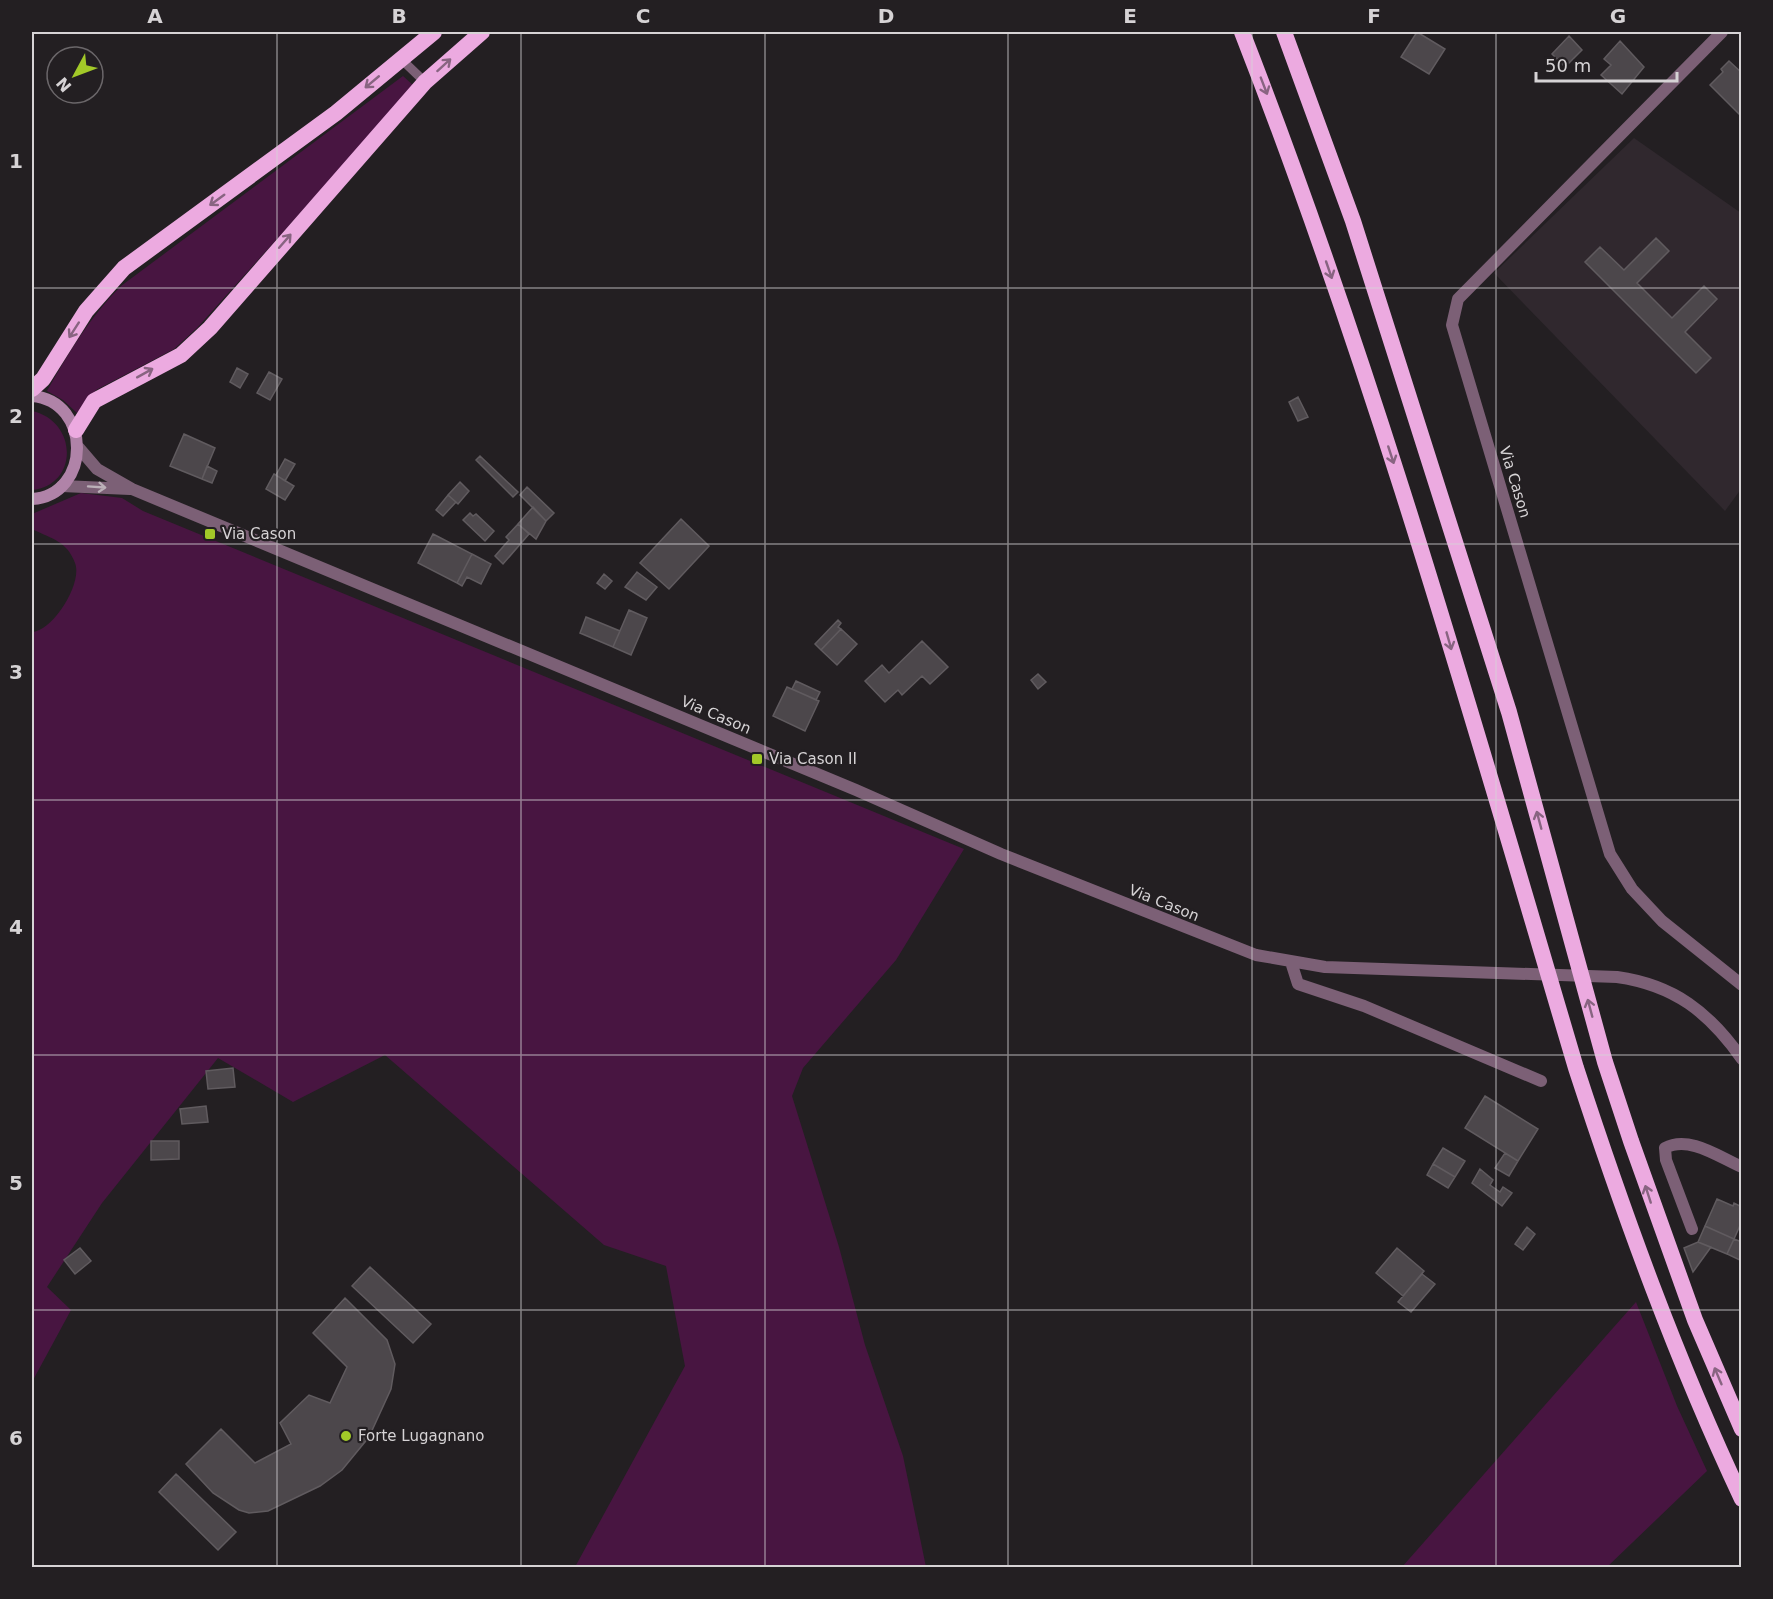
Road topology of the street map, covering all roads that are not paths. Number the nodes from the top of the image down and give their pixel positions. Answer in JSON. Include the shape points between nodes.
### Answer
{"nodes":[{"id":1,"x":434,"y":32,"type":"edge"},
{"id":2,"x":482,"y":32,"type":"edge"},
{"id":3,"x":1242,"y":32,"type":"edge"},
{"id":4,"x":1284,"y":32,"type":"edge"},
{"id":5,"x":1722,"y":32,"type":"edge"},
{"id":6,"x":400,"y":58,"type":"junction"},
{"id":7,"x":425,"y":82,"type":"junction"},
{"id":8,"x":32,"y":390,"type":"edge"},
{"id":9,"x":32,"y":396,"type":"edge"},
{"id":10,"x":76,"y":430,"type":"junction"},
{"id":11,"x":79,"y":448,"type":"junction"},
{"id":12,"x":62,"y":486,"type":"junction"},
{"id":13,"x":132,"y":489,"type":"junction"},
{"id":14,"x":32,"y":499,"type":"edge"},
{"id":15,"x":1291,"y":962,"type":"junction"},
{"id":16,"x":1742,"y":985,"type":"edge"},
{"id":17,"x":1742,"y":1059,"type":"edge"},
{"id":18,"x":1541,"y":1081,"type":"dead end"},
{"id":19,"x":1742,"y":1167,"type":"edge"},
{"id":20,"x":1692,"y":1229,"type":"dead end"},
{"id":21,"x":1742,"y":1429,"type":"edge"},
{"id":22,"x":1742,"y":1498,"type":"edge"}],
"edges":[{"from":1,"to":6,"type":"highway"},
{"from":7,"to":2,"type":"highway","one_way":true},
{"from":3,"to":22,"type":"highway","one_way":true,"via":[[1349,324],[1421,547],[1602,1147],[1667,1330]]},
{"from":21,"to":4,"type":"highway","one_way":true,"via":[[1686,1298],[1605,1062],[1509,712],[1353,221]]},
{"from":5,"to":16,"type":"street","name":"Via Cason","via":[[1458,299],[1452,325],[1610,854],[1632,890],[1662,921]]},
{"from":6,"to":7,"type":"lane"},
{"from":6,"to":8,"type":"highway","one_way":true,"via":[[336,113],[124,268],[86,311]]},
{"from":10,"to":7,"type":"highway","one_way":true,"via":[[94,401],[182,355],[210,328]]},
{"from":9,"to":10,"type":"main road","via":[[52,402],[67,414]]},
{"from":10,"to":11,"type":"main road"},
{"from":11,"to":12,"type":"main road","via":[[75,469]]},
{"from":11,"to":13,"type":"street","name":"Via Cason","via":[[96,468]]},
{"from":12,"to":13,"type":"street","name":"Via Cason","one_way":true},
{"from":12,"to":14,"type":"main road","via":[[50,495]]},
{"from":13,"to":15,"type":"street","name":"Via Cason","via":[[1001,854],[1256,955]]},
{"from":15,"to":17,"type":"street","name":"Via Cason","via":[[1325,967],[1643,980],[1702,1011]]},
{"from":15,"to":18,"type":"street","via":[[1298,984],[1307,989],[1364,1006]]},
{"from":19,"to":20,"type":"street","via":[[1688,1144],[1674,1143],[1665,1148]]}]}
